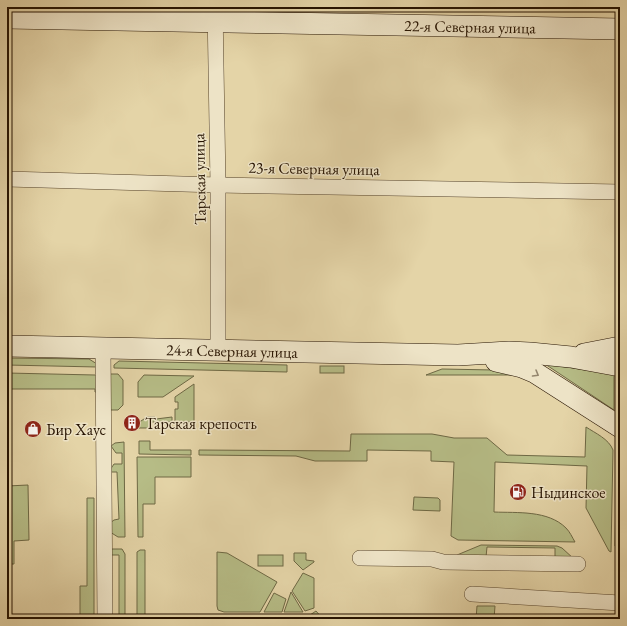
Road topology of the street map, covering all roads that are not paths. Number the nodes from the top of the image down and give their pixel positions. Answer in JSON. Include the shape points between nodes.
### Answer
{"nodes":[{"id":1,"x":215,"y":14,"type":"edge"},
{"id":2,"x":7,"y":18,"type":"edge"},
{"id":3,"x":620,"y":29,"type":"edge"},
{"id":4,"x":7,"y":179,"type":"edge"},
{"id":5,"x":218,"y":185,"type":"junction"},
{"id":6,"x":620,"y":192,"type":"edge"},
{"id":7,"x":7,"y":346,"type":"edge"},
{"id":8,"x":620,"y":347,"type":"edge"},
{"id":9,"x":104,"y":348,"type":"junction"},
{"id":10,"x":218,"y":350,"type":"junction"},
{"id":11,"x":458,"y":355,"type":"junction"},
{"id":12,"x":571,"y":357,"type":"junction"},
{"id":13,"x":620,"y":366,"type":"edge"},
{"id":14,"x":620,"y":427,"type":"edge"},
{"id":15,"x":360,"y":558,"type":"dead end"},
{"id":16,"x":578,"y":564,"type":"dead end"},
{"id":17,"x":472,"y":594,"type":"dead end"},
{"id":18,"x":620,"y":603,"type":"edge"},
{"id":19,"x":105,"y":619,"type":"edge"}],
"edges":[{"from":1,"to":2,"type":"main road","name":"22-я Северная улица"},
{"from":1,"to":3,"type":"main road","name":"22-я Северная улица"},
{"from":1,"to":5,"type":"street","name":"Тарская улица"},
{"from":4,"to":5,"type":"street","name":"23-я Северная улица"},
{"from":5,"to":6,"type":"street","name":"23-я Северная улица"},
{"from":5,"to":10,"type":"street","name":"Тарская улица"},
{"from":7,"to":9,"type":"main road","name":"24-я Северная улица"},
{"from":8,"to":12,"type":"main road"},
{"from":9,"to":10,"type":"main road","name":"24-я Северная улица"},
{"from":9,"to":19,"type":"street"},
{"from":10,"to":11,"type":"main road","name":"24-я Северная улица"},
{"from":11,"to":12,"type":"main road","name":"24-я Северная улица","via":[[516,352]]},
{"from":11,"to":14,"type":"main road","name":"24-я Северная улица","one_way":true,"via":[[507,363],[534,372]]},
{"from":12,"to":13,"type":"main road","name":"24-я Северная улица"},
{"from":15,"to":16,"type":"street"},
{"from":17,"to":18,"type":"street"}]}
